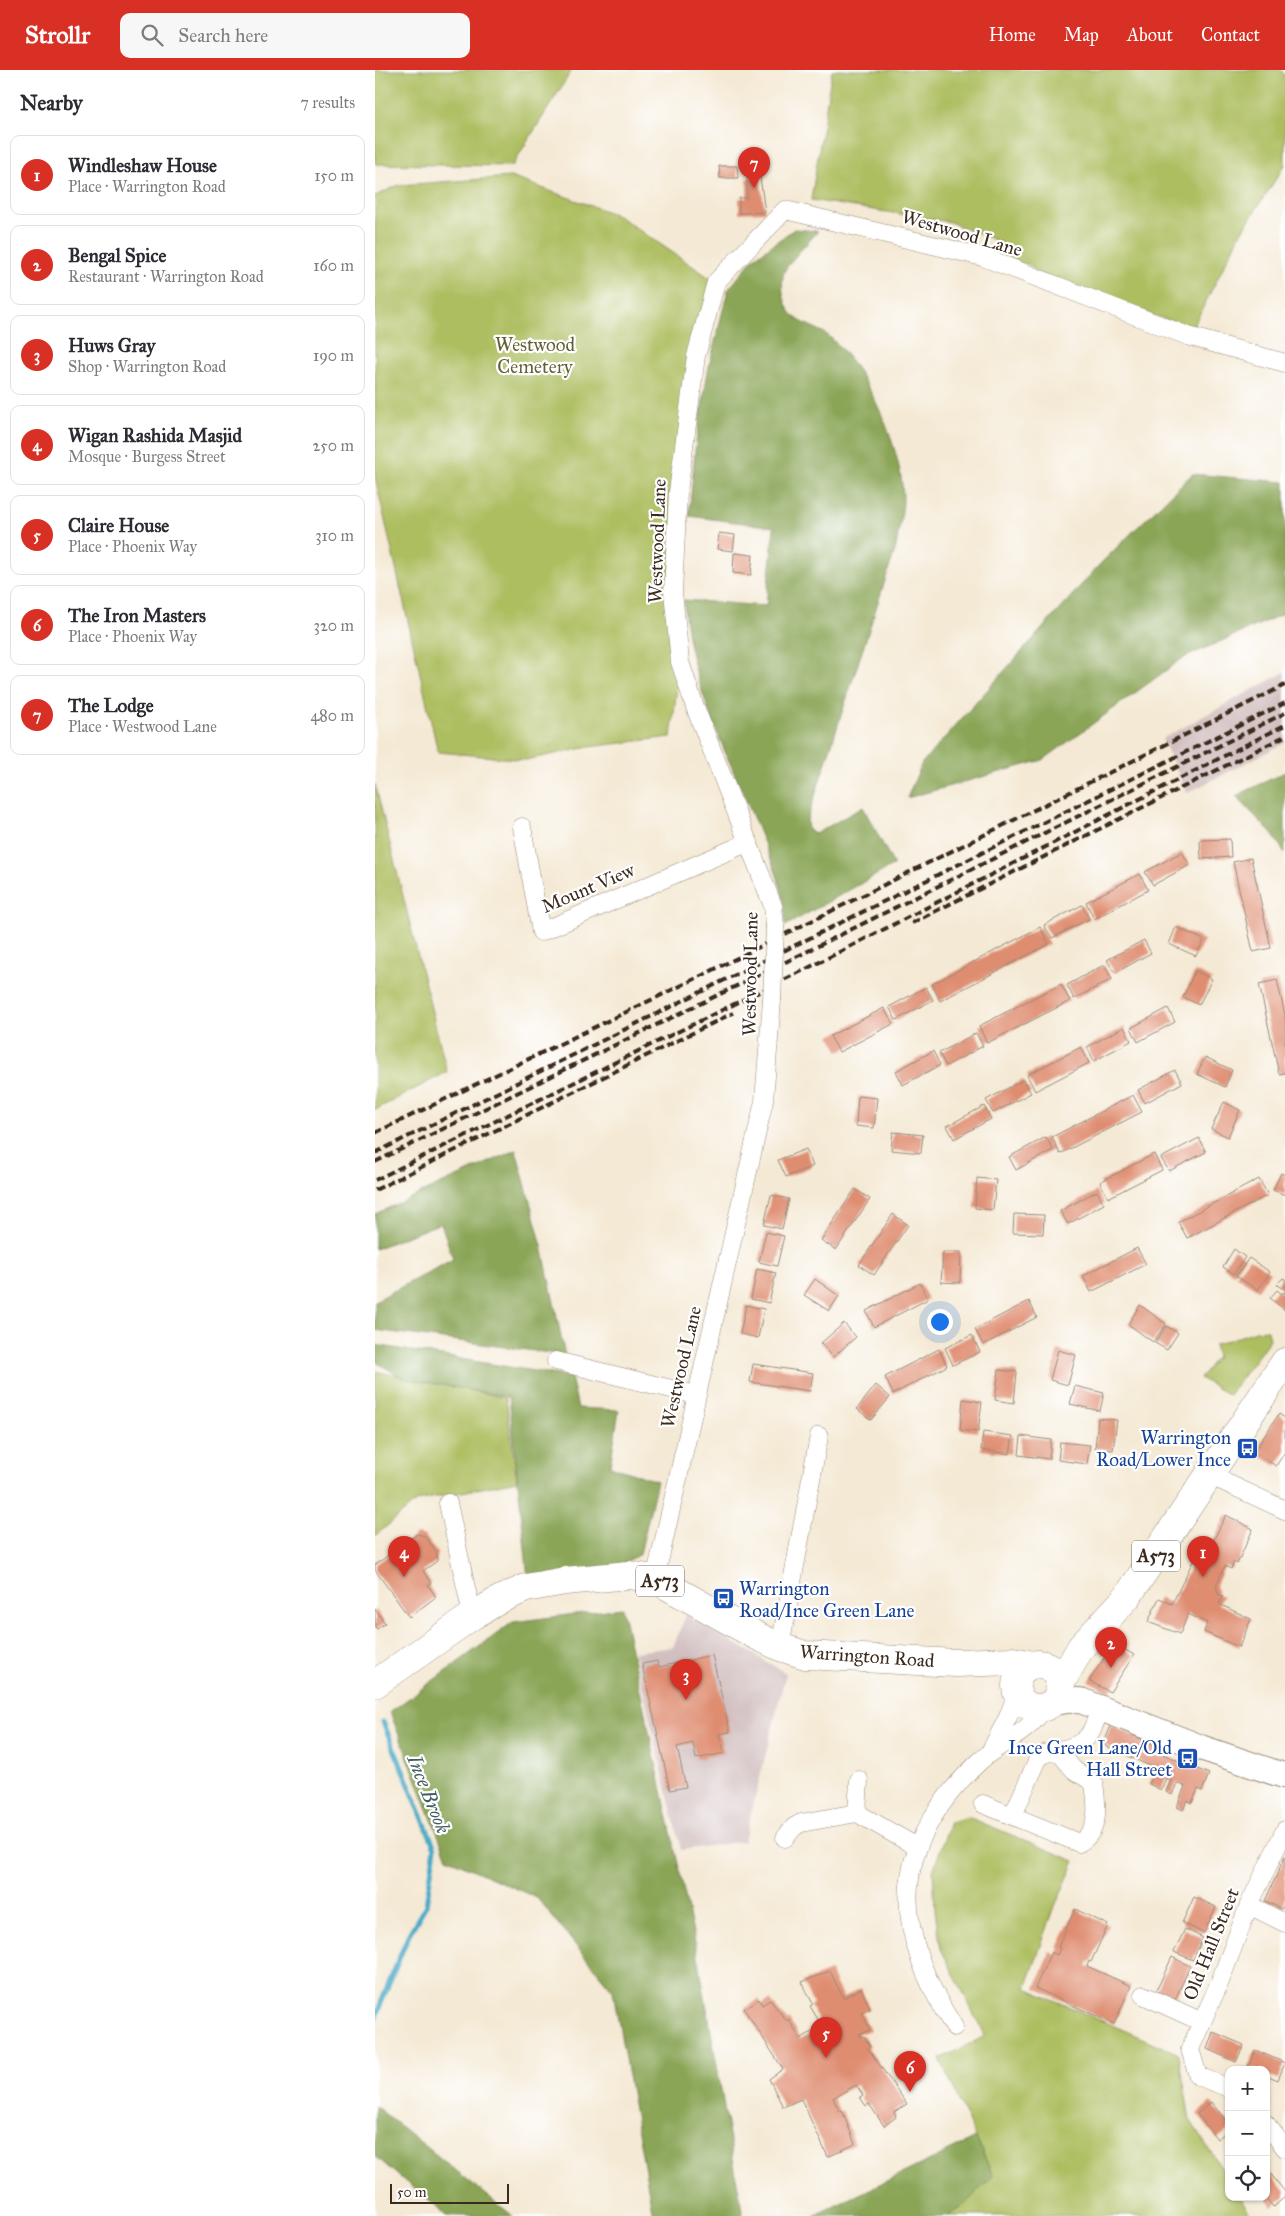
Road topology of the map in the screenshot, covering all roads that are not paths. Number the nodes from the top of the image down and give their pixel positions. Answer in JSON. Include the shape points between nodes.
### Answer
{"nodes":[{"id":1,"x":1285,"y":363,"type":"edge"},
{"id":2,"x":522,"y":827,"type":"dead end"},
{"id":3,"x":749,"y":842,"type":"junction"},
{"id":4,"x":556,"y":1361,"type":"dead end"},
{"id":5,"x":1283,"y":1369,"type":"edge"},
{"id":6,"x":697,"y":1395,"type":"junction"},
{"id":7,"x":819,"y":1436,"type":"dead end"},
{"id":8,"x":1209,"y":1474,"type":"junction"},
{"id":9,"x":448,"y":1503,"type":"dead end"},
{"id":10,"x":1285,"y":1510,"type":"edge"},
{"id":11,"x":655,"y":1579,"type":"junction"},
{"id":12,"x":472,"y":1616,"type":"junction"},
{"id":13,"x":1094,"y":1632,"type":"junction"},
{"id":14,"x":780,"y":1647,"type":"junction"},
{"id":15,"x":956,"y":1663,"type":"junction"},
{"id":16,"x":1034,"y":1665,"type":"junction"},
{"id":17,"x":375,"y":1684,"type":"edge"},
{"id":18,"x":1016,"y":1692,"type":"junction"},
{"id":19,"x":1052,"y":1699,"type":"junction"},
{"id":20,"x":1100,"y":1708,"type":"junction"},
{"id":21,"x":1057,"y":1751,"type":"junction"},
{"id":22,"x":990,"y":1752,"type":"junction"},
{"id":23,"x":1285,"y":1776,"type":"edge"},
{"id":24,"x":859,"y":1780,"type":"dead end"},
{"id":25,"x":983,"y":1804,"type":"dead end"},
{"id":26,"x":857,"y":1814,"type":"junction"},
{"id":27,"x":1013,"y":1815,"type":"junction"},
{"id":28,"x":1285,"y":1830,"type":"edge"},
{"id":29,"x":785,"y":1838,"type":"dead end"},
{"id":30,"x":917,"y":1846,"type":"junction"},
{"id":31,"x":1249,"y":1905,"type":"junction"},
{"id":32,"x":1285,"y":1922,"type":"edge"},
{"id":33,"x":1143,"y":1995,"type":"dead end"},
{"id":34,"x":1202,"y":2022,"type":"junction"},
{"id":35,"x":954,"y":2026,"type":"dead end"},
{"id":36,"x":1225,"y":2086,"type":"edge"},
{"id":37,"x":1270,"y":2129,"type":"edge"},
{"id":38,"x":1285,"y":2148,"type":"edge"}],
"edges":[{"from":1,"to":3,"type":"street","name":"Westwood Lane","via":[[1188,336],[983,257],[785,210],[716,282],[696,356],[678,492],[673,592],[680,662]]},
{"from":2,"to":3,"type":"street","name":"Mount View","via":[[541,932]]},
{"from":3,"to":6,"type":"street","name":"Westwood Lane","bridge":true,"via":[[773,906],[775,926],[764,1101]]},
{"from":4,"to":6,"type":"street"},
{"from":5,"to":8,"type":"main road","number":"A573"},
{"from":6,"to":11,"type":"street","name":"Westwood Lane"},
{"from":7,"to":14,"type":"street"},
{"from":8,"to":10,"type":"street"},
{"from":8,"to":13,"type":"main road","number":"A573","via":[[1127,1597]]},
{"from":9,"to":12,"type":"street"},
{"from":11,"to":12,"type":"main road","name":"Warrington Road","number":"A573","via":[[629,1575],[526,1588]]},
{"from":11,"to":14,"type":"main road","name":"Warrington Road","number":"A573"},
{"from":12,"to":17,"type":"main road","name":"Warrington Road","number":"A573"},
{"from":13,"to":16,"type":"main road","number":"A573"},
{"from":13,"to":19,"type":"main road","number":"A573","via":[[1073,1660]]},
{"from":14,"to":15,"type":"main road","name":"Warrington Road","number":"A573","via":[[805,1655]]},
{"from":15,"to":16,"type":"main road","name":"Warrington Road","number":"A573","via":[[999,1661]]},
{"from":15,"to":18,"type":"main road","name":"Warrington Road","number":"A573","via":[[988,1672]]},
{"from":16,"to":18,"type":"main road","number":"A573","via":[[1026,1667],[1017,1677]]},
{"from":16,"to":19,"type":"main road","number":"A573","via":[[1049,1668],[1058,1679]]},
{"from":18,"to":19,"type":"main road","number":"A573","via":[[1031,1707]]},
{"from":18,"to":22,"type":"street","via":[[1008,1717]]},
{"from":19,"to":20,"type":"street","via":[[1076,1700]]},
{"from":19,"to":22,"type":"street","via":[[1034,1723]]},
{"from":20,"to":21,"type":"street","via":[[1086,1739],[1078,1746]]},
{"from":20,"to":23,"type":"street"},
{"from":21,"to":27,"type":"street","via":[[1045,1752],[1037,1758]]},
{"from":21,"to":27,"type":"street","via":[[1074,1770],[1094,1783],[1099,1812],[1088,1838],[1079,1843]]},
{"from":22,"to":30,"type":"street","via":[[960,1779],[938,1805]]},
{"from":24,"to":26,"type":"street"},
{"from":25,"to":27,"type":"street"},
{"from":26,"to":29,"type":"street","via":[[801,1823]]},
{"from":26,"to":30,"type":"street"},
{"from":28,"to":31,"type":"street","name":"Old Hall Street"},
{"from":30,"to":35,"type":"street","via":[[908,1898],[911,1930],[926,1976]]},
{"from":31,"to":32,"type":"street"},
{"from":31,"to":34,"type":"street","name":"Old Hall Street"},
{"from":33,"to":34,"type":"street"},
{"from":34,"to":36,"type":"street","name":"Old Hall Street","via":[[1190,2049],[1198,2076]]},
{"from":37,"to":38,"type":"street"}]}
